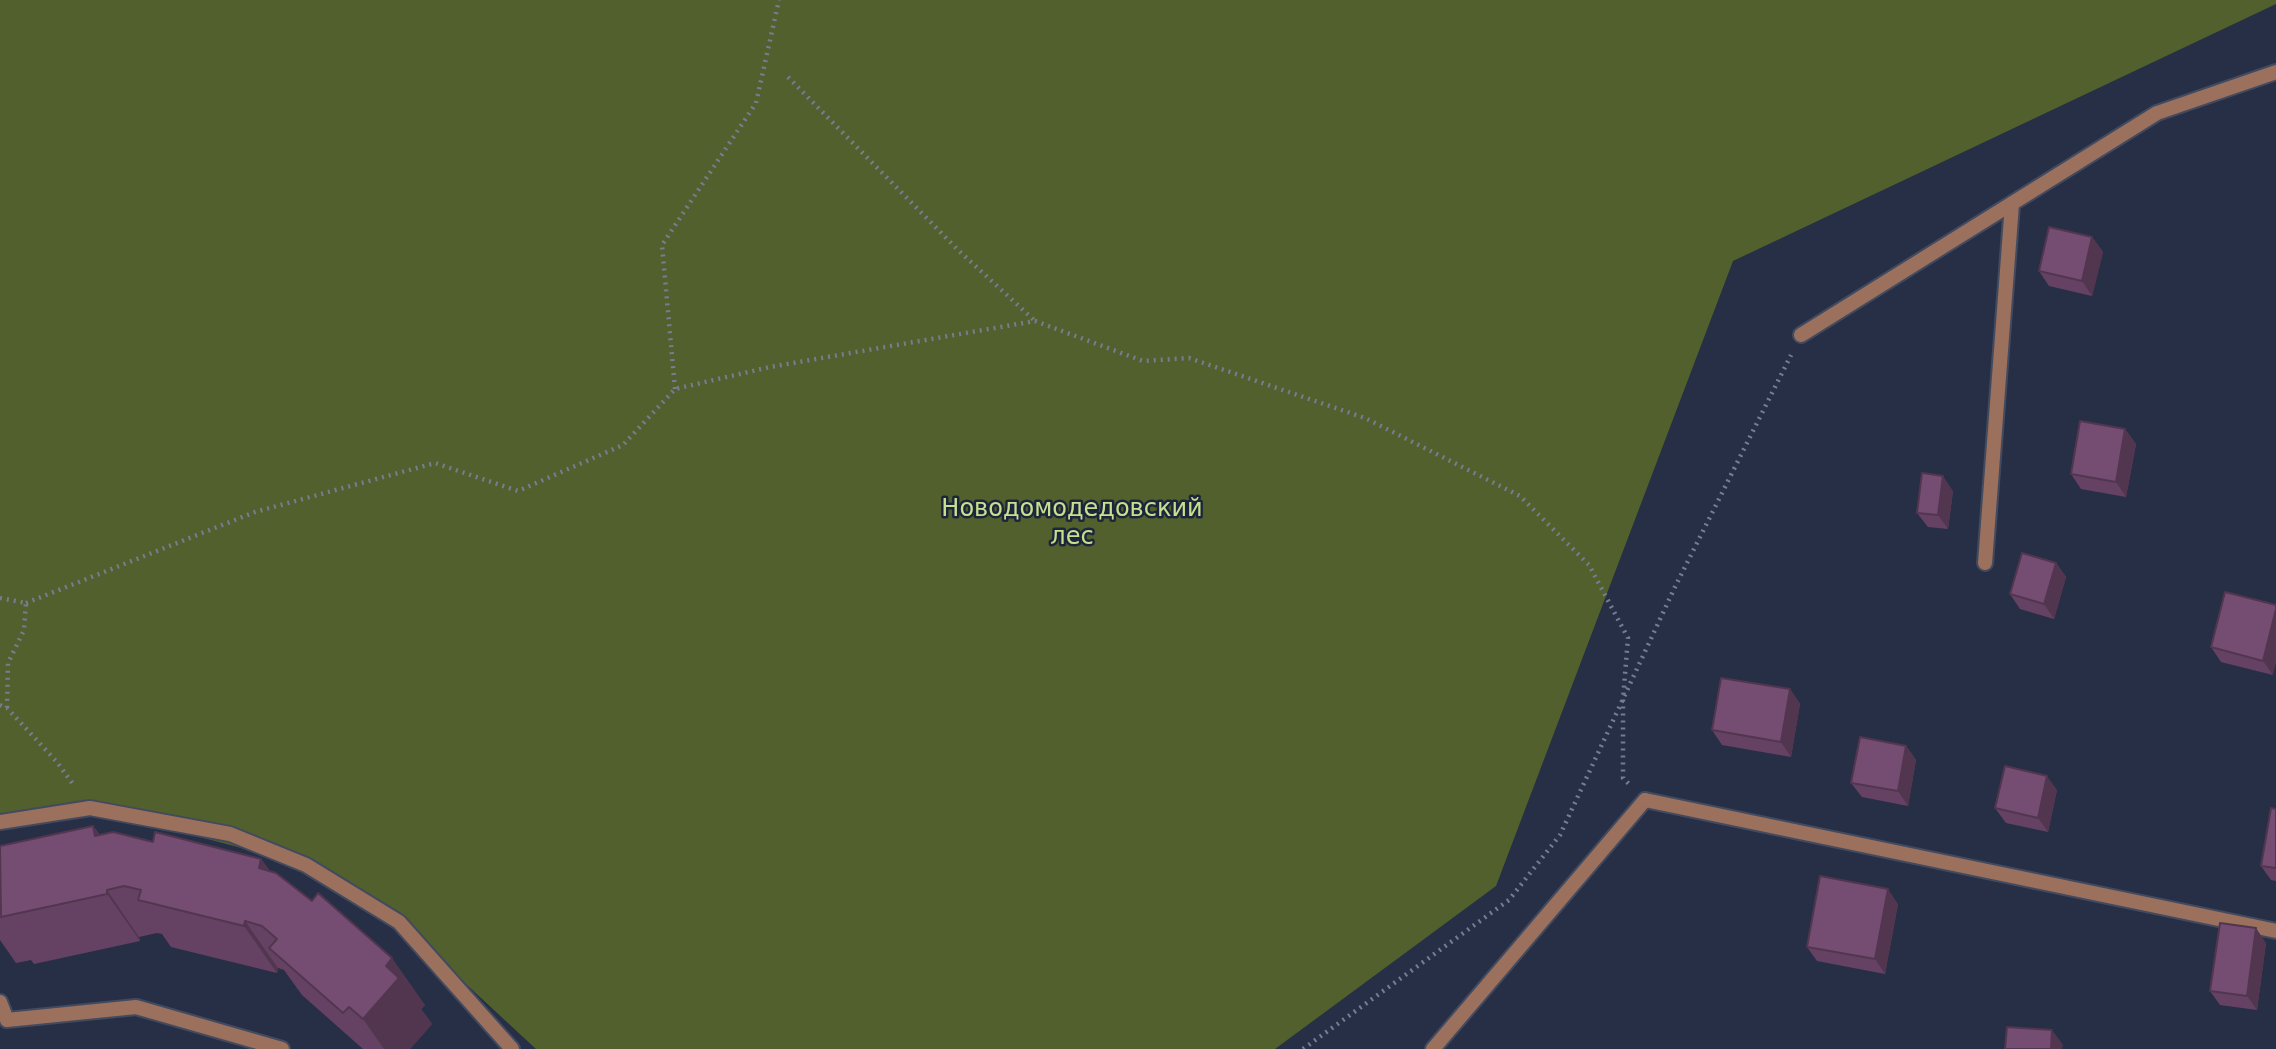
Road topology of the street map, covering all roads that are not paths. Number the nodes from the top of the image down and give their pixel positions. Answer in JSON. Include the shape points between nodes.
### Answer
{"nodes":[{"id":1,"x":2276,"y":72,"type":"edge"},
{"id":2,"x":2012,"y":204,"type":"junction"},
{"id":3,"x":1801,"y":335,"type":"road end"},
{"id":4,"x":1984,"y":563,"type":"dead end"},
{"id":5,"x":0,"y":822,"type":"edge"},
{"id":6,"x":2276,"y":931,"type":"edge"},
{"id":7,"x":0,"y":1002,"type":"edge"},
{"id":8,"x":4,"y":1024,"type":"edge"},
{"id":9,"x":282,"y":1049,"type":"edge"},
{"id":10,"x":512,"y":1049,"type":"edge"},
{"id":11,"x":1433,"y":1049,"type":"edge"}],
"edges":[{"from":1,"to":2,"type":"street","via":[[2157,113]]},
{"from":2,"to":3,"type":"street"},
{"from":2,"to":4,"type":"street"},
{"from":5,"to":10,"type":"street","via":[[90,808],[230,834],[306,865],[398,922]]},
{"from":6,"to":11,"type":"street","via":[[1645,800]]},
{"from":7,"to":8,"type":"street"},
{"from":8,"to":9,"type":"street","via":[[136,1007]]}]}
